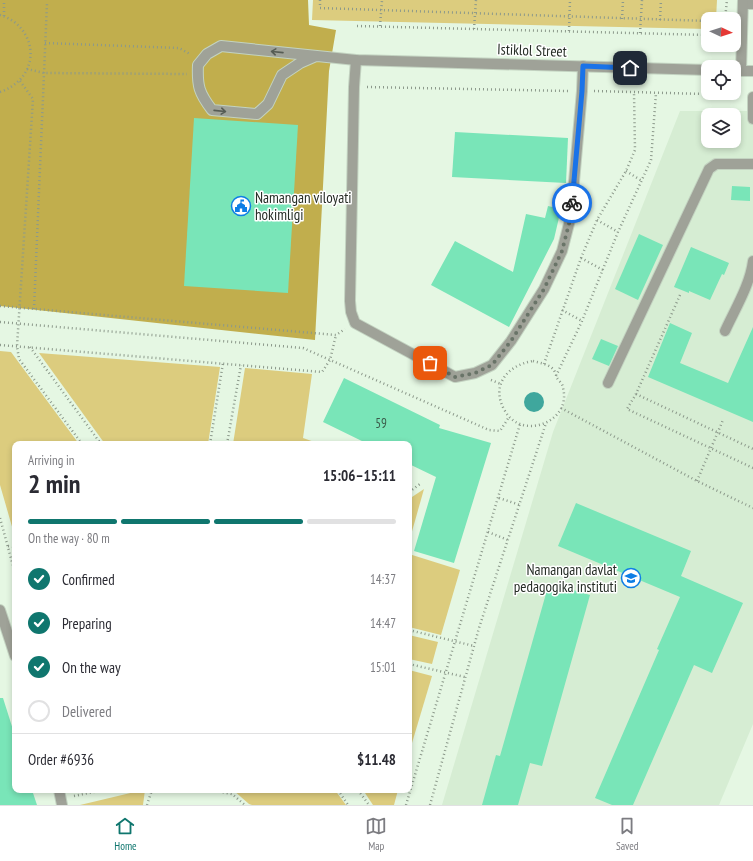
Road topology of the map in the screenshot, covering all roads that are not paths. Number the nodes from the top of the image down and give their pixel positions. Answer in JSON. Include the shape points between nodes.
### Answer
{"nodes":[{"id":1,"x":746,"y":3,"type":"edge"},
{"id":2,"x":316,"y":56,"type":"junction"},
{"id":3,"x":356,"y":60,"type":"junction"},
{"id":4,"x":739,"y":60,"type":"edge"},
{"id":5,"x":583,"y":66,"type":"junction"},
{"id":6,"x":701,"y":70,"type":"edge"},
{"id":7,"x":741,"y":71,"type":"edge"},
{"id":8,"x":753,"y":71,"type":"edge"},
{"id":9,"x":749,"y":96,"type":"edge"},
{"id":10,"x":753,"y":119,"type":"edge"},
{"id":11,"x":753,"y":164,"type":"edge"},
{"id":12,"x":753,"y":261,"type":"edge"},
{"id":13,"x":725,"y":331,"type":"dead end"},
{"id":14,"x":608,"y":383,"type":"dead end"},
{"id":15,"x":0,"y":610,"type":"edge"},
{"id":16,"x":12,"y":647,"type":"edge"},
{"id":17,"x":60,"y":793,"type":"edge"},
{"id":18,"x":62,"y":805,"type":"edge"}],
"edges":[{"from":1,"to":4,"type":"street"},
{"from":2,"to":2,"type":"street","name":"Istiklol Street","one_way":true,"via":[[221,46],[207,54],[198,65],[198,83],[212,110],[257,114],[268,104],[282,75]]},
{"from":2,"to":3,"type":"street","name":"Istiklol Street"},
{"from":3,"to":5,"type":"street","name":"Istiklol Street"},
{"from":3,"to":5,"type":"street","via":[[351,312],[355,323],[455,377],[475,373],[492,365],[511,341],[544,289],[562,251],[571,216]]},
{"from":5,"to":6,"type":"street","name":"Istiklol Street"},
{"from":7,"to":8,"type":"street"},
{"from":9,"to":10,"type":"street"},
{"from":11,"to":14,"type":"street","via":[[716,164],[709,169]]},
{"from":12,"to":13,"type":"street","via":[[746,285]]},
{"from":15,"to":16,"type":"street"},
{"from":17,"to":18,"type":"street"}]}
